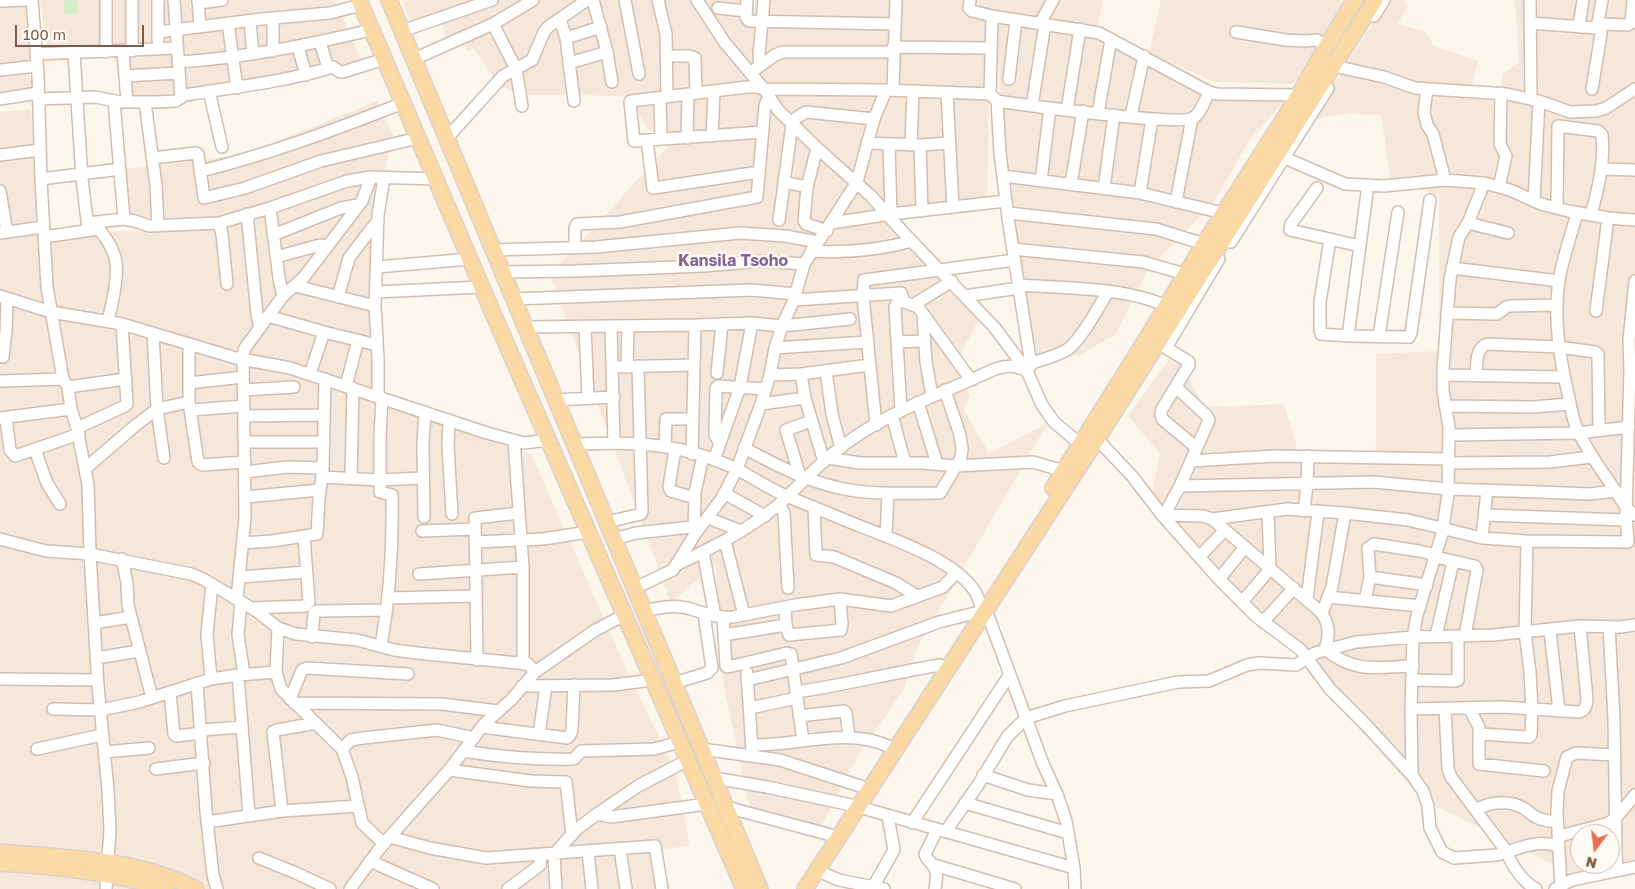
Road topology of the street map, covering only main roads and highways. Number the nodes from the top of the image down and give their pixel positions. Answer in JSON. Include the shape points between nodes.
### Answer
{"nodes":[{"id":1,"x":389,"y":0,"type":"edge"},
{"id":2,"x":1355,"y":0,"type":"edge"},
{"id":3,"x":1375,"y":0,"type":"edge"},
{"id":4,"x":360,"y":2,"type":"edge"},
{"id":5,"x":1192,"y":276,"type":"junction"},
{"id":6,"x":980,"y":609,"type":"junction"},
{"id":7,"x":855,"y":806,"type":"junction"},
{"id":8,"x":0,"y":852,"type":"edge"},
{"id":9,"x":0,"y":863,"type":"edge"},
{"id":10,"x":106,"y":868,"type":"junction"},
{"id":11,"x":161,"y":888,"type":"edge"},
{"id":12,"x":196,"y":889,"type":"edge"},
{"id":13,"x":744,"y":889,"type":"edge"},
{"id":14,"x":760,"y":889,"type":"edge"},
{"id":15,"x":796,"y":889,"type":"edge"},
{"id":16,"x":805,"y":889,"type":"edge"}],
"edges":[{"from":1,"to":14,"type":"main road"},
{"from":2,"to":5,"type":"main road","via":[[1204,244]]},
{"from":3,"to":5,"type":"main road","via":[[1281,156]]},
{"from":4,"to":13,"type":"main road"},
{"from":5,"to":6,"type":"main road","via":[[1166,306]]},
{"from":5,"to":6,"type":"main road","via":[[1162,345]]},
{"from":6,"to":7,"type":"main road"},
{"from":6,"to":7,"type":"main road","via":[[888,746],[862,787]]},
{"from":7,"to":15,"type":"main road","via":[[830,835]]},
{"from":7,"to":16,"type":"main road"},
{"from":8,"to":10,"type":"main road"},
{"from":9,"to":10,"type":"main road"},
{"from":10,"to":11,"type":"main road"},
{"from":10,"to":12,"type":"main road","via":[[147,870]]}]}
